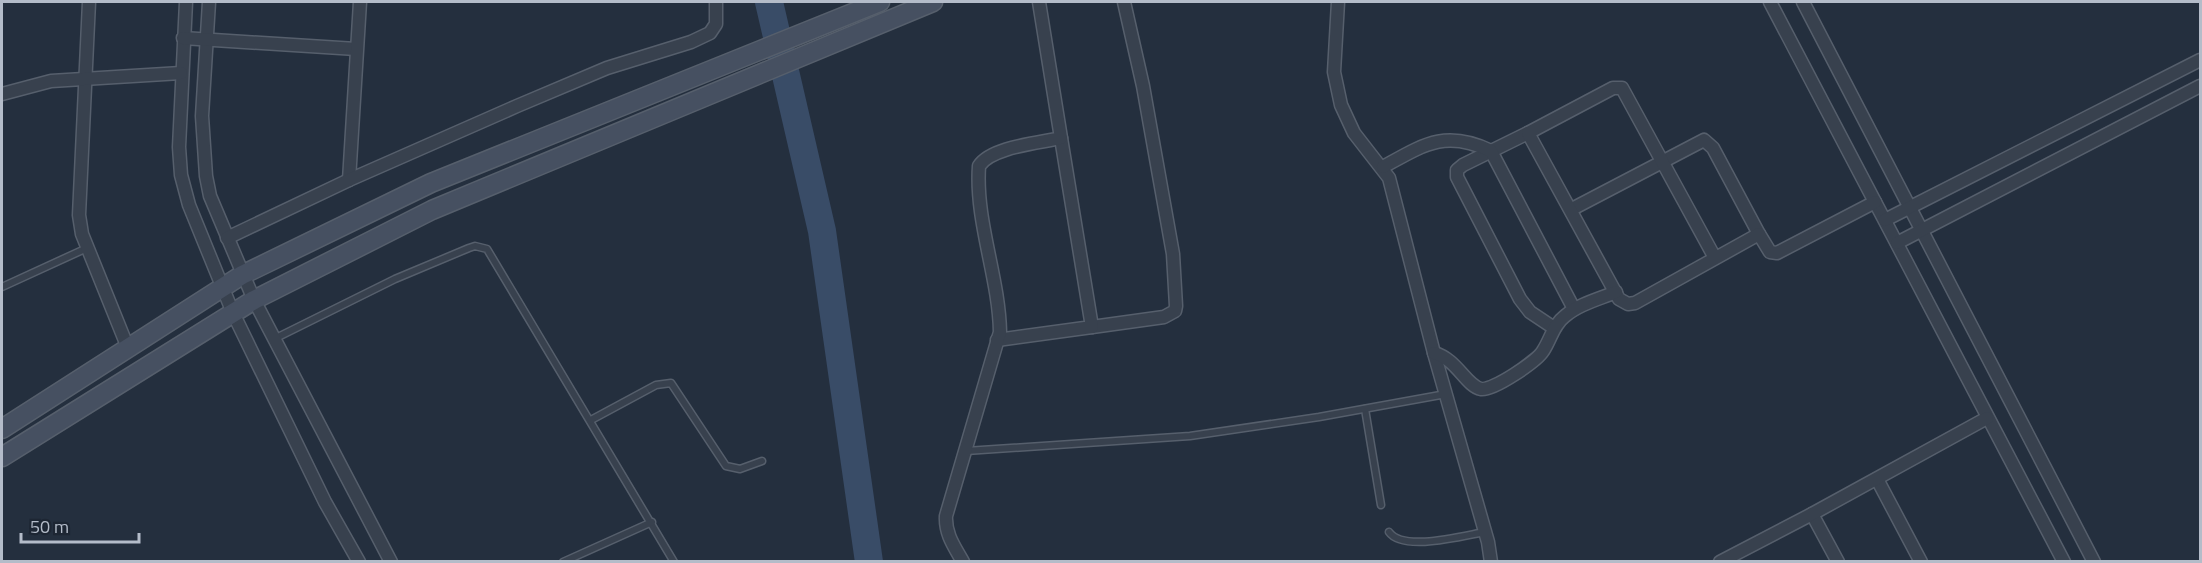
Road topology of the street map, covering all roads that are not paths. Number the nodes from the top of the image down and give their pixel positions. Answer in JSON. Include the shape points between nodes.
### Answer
{"nodes":[{"id":1,"x":88,"y":2,"type":"edge"},
{"id":2,"x":186,"y":2,"type":"edge"},
{"id":3,"x":209,"y":2,"type":"edge"},
{"id":4,"x":360,"y":2,"type":"edge"},
{"id":5,"x":716,"y":2,"type":"edge"},
{"id":6,"x":880,"y":2,"type":"edge"},
{"id":7,"x":933,"y":2,"type":"edge"},
{"id":8,"x":1039,"y":2,"type":"edge"},
{"id":9,"x":1124,"y":2,"type":"edge"},
{"id":10,"x":1338,"y":2,"type":"edge"},
{"id":11,"x":1770,"y":2,"type":"edge"},
{"id":12,"x":1803,"y":2,"type":"edge"},
{"id":13,"x":183,"y":38,"type":"junction"},
{"id":14,"x":206,"y":39,"type":"junction"},
{"id":15,"x":356,"y":49,"type":"junction"},
{"id":16,"x":2200,"y":60,"type":"edge"},
{"id":17,"x":181,"y":73,"type":"junction"},
{"id":18,"x":85,"y":77,"type":"junction"},
{"id":19,"x":2200,"y":86,"type":"edge"},
{"id":20,"x":2,"y":94,"type":"edge"},
{"id":21,"x":1528,"y":133,"type":"junction"},
{"id":22,"x":1061,"y":138,"type":"junction"},
{"id":23,"x":1491,"y":151,"type":"junction"},
{"id":24,"x":1663,"y":160,"type":"junction"},
{"id":25,"x":1383,"y":167,"type":"junction"},
{"id":26,"x":349,"y":180,"type":"junction"},
{"id":27,"x":1875,"y":202,"type":"junction"},
{"id":28,"x":1910,"y":207,"type":"junction"},
{"id":29,"x":1572,"y":209,"type":"junction"},
{"id":30,"x":1885,"y":220,"type":"junction"},
{"id":31,"x":1922,"y":229,"type":"junction"},
{"id":32,"x":1759,"y":234,"type":"junction"},
{"id":33,"x":227,"y":238,"type":"junction"},
{"id":34,"x":1897,"y":243,"type":"junction"},
{"id":35,"x":88,"y":247,"type":"junction"},
{"id":36,"x":1715,"y":258,"type":"junction"},
{"id":37,"x":242,"y":275,"type":"junction"},
{"id":38,"x":2,"y":287,"type":"edge"},
{"id":39,"x":222,"y":288,"type":"junction"},
{"id":40,"x":1616,"y":292,"type":"junction"},
{"id":41,"x":254,"y":300,"type":"junction"},
{"id":42,"x":1574,"y":309,"type":"junction"},
{"id":43,"x":232,"y":313,"type":"junction"},
{"id":44,"x":1092,"y":327,"type":"junction"},
{"id":45,"x":1554,"y":328,"type":"junction"},
{"id":46,"x":274,"y":339,"type":"junction"},
{"id":47,"x":998,"y":340,"type":"junction"},
{"id":48,"x":128,"y":348,"type":"junction"},
{"id":49,"x":1434,"y":353,"type":"junction"},
{"id":50,"x":1446,"y":394,"type":"junction"},
{"id":51,"x":1365,"y":409,"type":"junction"},
{"id":52,"x":1987,"y":418,"type":"junction"},
{"id":53,"x":591,"y":420,"type":"junction"},
{"id":54,"x":2,"y":429,"type":"edge"},
{"id":55,"x":965,"y":451,"type":"junction"},
{"id":56,"x":2,"y":457,"type":"edge"},
{"id":57,"x":762,"y":461,"type":"dead end"},
{"id":58,"x":1877,"y":479,"type":"junction"},
{"id":59,"x":1381,"y":505,"type":"dead end"},
{"id":60,"x":1812,"y":514,"type":"junction"},
{"id":61,"x":652,"y":522,"type":"junction"},
{"id":62,"x":1389,"y":532,"type":"dead end"},
{"id":63,"x":1486,"y":532,"type":"junction"},
{"id":64,"x":359,"y":561,"type":"edge"},
{"id":65,"x":391,"y":561,"type":"edge"},
{"id":66,"x":563,"y":561,"type":"edge"},
{"id":67,"x":674,"y":561,"type":"edge"},
{"id":68,"x":963,"y":561,"type":"edge"},
{"id":69,"x":1491,"y":561,"type":"edge"},
{"id":70,"x":1720,"y":561,"type":"edge"},
{"id":71,"x":1838,"y":561,"type":"edge"},
{"id":72,"x":1921,"y":561,"type":"edge"},
{"id":73,"x":2064,"y":561,"type":"edge"},
{"id":74,"x":2094,"y":561,"type":"edge"}],
"edges":[{"from":1,"to":18,"type":"street"},
{"from":2,"to":13,"type":"street"},
{"from":3,"to":14,"type":"street"},
{"from":4,"to":15,"type":"street"},
{"from":5,"to":26,"type":"street","via":[[716,24],[710,33],[607,68]]},
{"from":6,"to":37,"type":"main road","via":[[431,183]]},
{"from":7,"to":41,"type":"main road","via":[[432,210]]},
{"from":8,"to":22,"type":"street"},
{"from":9,"to":44,"type":"street","via":[[1173,254],[1177,300],[1175,311],[1164,317]]},
{"from":10,"to":25,"type":"street","via":[[1334,72],[1341,105],[1358,140]]},
{"from":11,"to":27,"type":"street"},
{"from":12,"to":28,"type":"street"},
{"from":13,"to":14,"type":"street"},
{"from":13,"to":17,"type":"street"},
{"from":14,"to":15,"type":"street"},
{"from":14,"to":33,"type":"street","via":[[202,116],[206,176]]},
{"from":15,"to":26,"type":"street"},
{"from":16,"to":28,"type":"street"},
{"from":17,"to":18,"type":"street"},
{"from":17,"to":39,"type":"street","via":[[181,175]]},
{"from":18,"to":20,"type":"street","via":[[40,83]]},
{"from":18,"to":35,"type":"street","via":[[79,215]]},
{"from":19,"to":31,"type":"street"},
{"from":21,"to":23,"type":"street"},
{"from":21,"to":24,"type":"street","via":[[1618,87]]},
{"from":21,"to":29,"type":"street"},
{"from":22,"to":44,"type":"street"},
{"from":22,"to":47,"type":"street","via":[[999,152],[984,158],[979,166],[986,237],[999,304]]},
{"from":23,"to":25,"type":"street","via":[[1474,143],[1438,140]]},
{"from":23,"to":42,"type":"street"},
{"from":23,"to":45,"type":"street","via":[[1463,165],[1457,177],[1520,299],[1530,312]]},
{"from":24,"to":29,"type":"street"},
{"from":24,"to":32,"type":"street","via":[[1701,140],[1708,141]]},
{"from":24,"to":36,"type":"street"},
{"from":25,"to":49,"type":"street","via":[[1393,189]]},
{"from":26,"to":33,"type":"street"},
{"from":27,"to":30,"type":"street"},
{"from":27,"to":32,"type":"street","via":[[1777,254],[1770,252]]},
{"from":28,"to":30,"type":"street"},
{"from":28,"to":31,"type":"street"},
{"from":29,"to":40,"type":"street"},
{"from":30,"to":34,"type":"street"},
{"from":31,"to":34,"type":"street"},
{"from":31,"to":74,"type":"street"},
{"from":32,"to":36,"type":"street"},
{"from":33,"to":37,"type":"street"},
{"from":34,"to":52,"type":"street"},
{"from":35,"to":38,"type":"lane"},
{"from":35,"to":48,"type":"street"},
{"from":36,"to":40,"type":"street","via":[[1635,303],[1619,299]]},
{"from":37,"to":39,"type":"main road"},
{"from":37,"to":41,"type":"street"},
{"from":39,"to":43,"type":"street"},
{"from":39,"to":48,"type":"main road"},
{"from":40,"to":42,"type":"street"},
{"from":41,"to":43,"type":"main road"},
{"from":41,"to":46,"type":"street"},
{"from":42,"to":45,"type":"street"},
{"from":43,"to":56,"type":"main road"},
{"from":43,"to":64,"type":"street","via":[[325,502]]},
{"from":44,"to":47,"type":"street"},
{"from":45,"to":49,"type":"street","via":[[1536,358],[1490,388],[1473,385],[1451,360]]},
{"from":46,"to":53,"type":"lane","via":[[395,279],[469,248],[482,247],[519,299]]},
{"from":46,"to":65,"type":"street"},
{"from":47,"to":55,"type":"street"},
{"from":48,"to":54,"type":"main road"},
{"from":49,"to":50,"type":"street"},
{"from":50,"to":51,"type":"lane"},
{"from":50,"to":63,"type":"street"},
{"from":51,"to":55,"type":"lane","via":[[1190,436]]},
{"from":51,"to":59,"type":"lane"},
{"from":52,"to":58,"type":"street"},
{"from":52,"to":73,"type":"street"},
{"from":53,"to":57,"type":"lane","via":[[668,381],[726,466],[740,469]]},
{"from":53,"to":61,"type":"lane"},
{"from":55,"to":68,"type":"street","via":[[945,527]]},
{"from":58,"to":60,"type":"street"},
{"from":58,"to":72,"type":"street"},
{"from":60,"to":70,"type":"street"},
{"from":60,"to":71,"type":"street"},
{"from":61,"to":66,"type":"lane"},
{"from":61,"to":67,"type":"lane"},
{"from":62,"to":63,"type":"lane","via":[[1410,543]]},
{"from":63,"to":69,"type":"street"}]}
